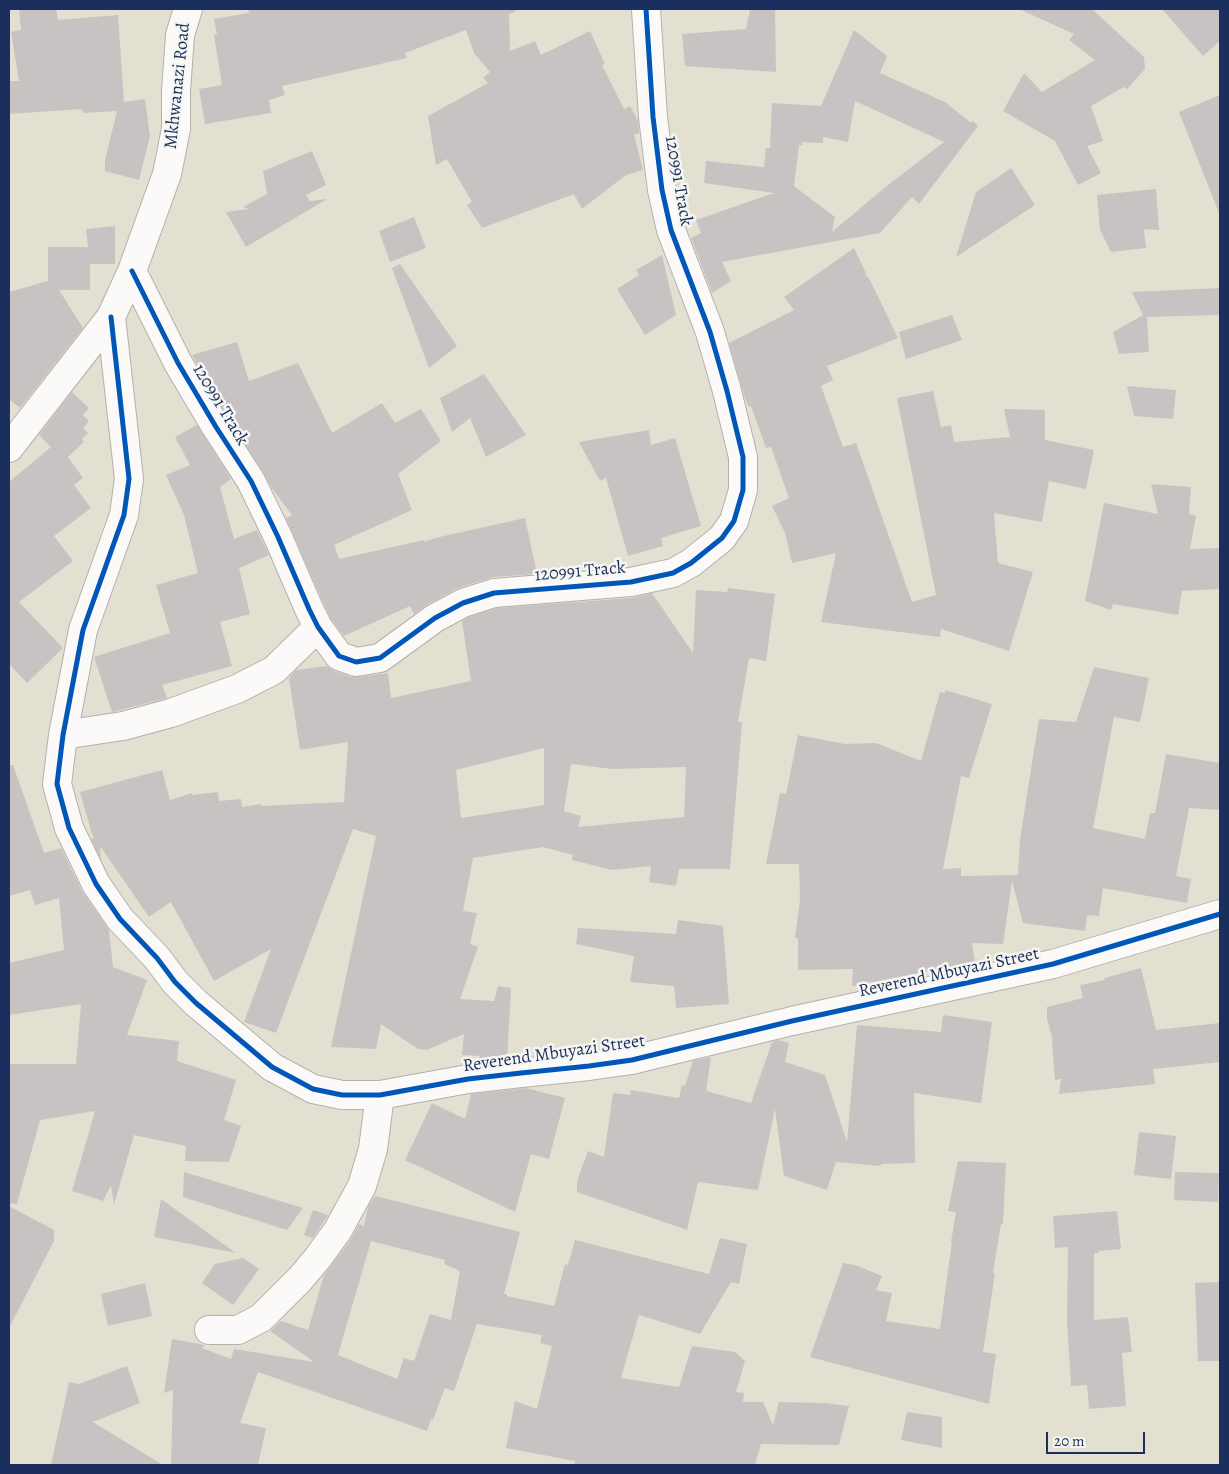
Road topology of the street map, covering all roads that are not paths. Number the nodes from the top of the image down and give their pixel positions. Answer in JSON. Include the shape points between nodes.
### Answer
{"nodes":[{"id":1,"x":188,"y":9,"type":"edge"},
{"id":2,"x":646,"y":9,"type":"edge"},
{"id":3,"x":132,"y":270,"type":"junction"},
{"id":4,"x":111,"y":317,"type":"junction"},
{"id":5,"x":9,"y":448,"type":"edge"},
{"id":6,"x":318,"y":627,"type":"junction"},
{"id":7,"x":63,"y":735,"type":"junction"},
{"id":8,"x":1220,"y":914,"type":"edge"},
{"id":9,"x":380,"y":1094,"type":"junction"},
{"id":10,"x":209,"y":1330,"type":"dead end"}],
"edges":[{"from":1,"to":3,"type":"street","name":"Mkhwanazi Road","via":[[180,35],[176,129],[167,174]]},
{"from":2,"to":6,"type":"street","name":"120991 Track","via":[[662,190],[671,230],[710,332],[743,457],[743,490],[734,520],[722,538],[673,573],[631,582],[494,593],[463,602],[380,658],[356,662],[339,656]]},
{"from":3,"to":4,"type":"street","name":"Mkhwanazi Road"},
{"from":3,"to":6,"type":"street","name":"120991 Track","via":[[178,363],[250,481]]},
{"from":4,"to":5,"type":"street","name":"Mkhwanazi Road"},
{"from":4,"to":7,"type":"street","name":"Reverend Mbuyazi Street","via":[[129,479],[124,514],[83,630]]},
{"from":6,"to":7,"type":"street","via":[[274,670],[237,690],[123,726]]},
{"from":7,"to":9,"type":"street","name":"Reverend Mbuyazi Street","via":[[57,784],[69,828],[96,884],[120,919],[175,982],[272,1067],[313,1088],[342,1096]]},
{"from":8,"to":9,"type":"street","name":"Reverend Mbuyazi Street","via":[[1054,964],[792,1021],[632,1060],[476,1078]]},
{"from":9,"to":10,"type":"street","via":[[373,1149],[362,1186],[338,1230],[317,1259],[261,1318],[238,1330]]}]}
